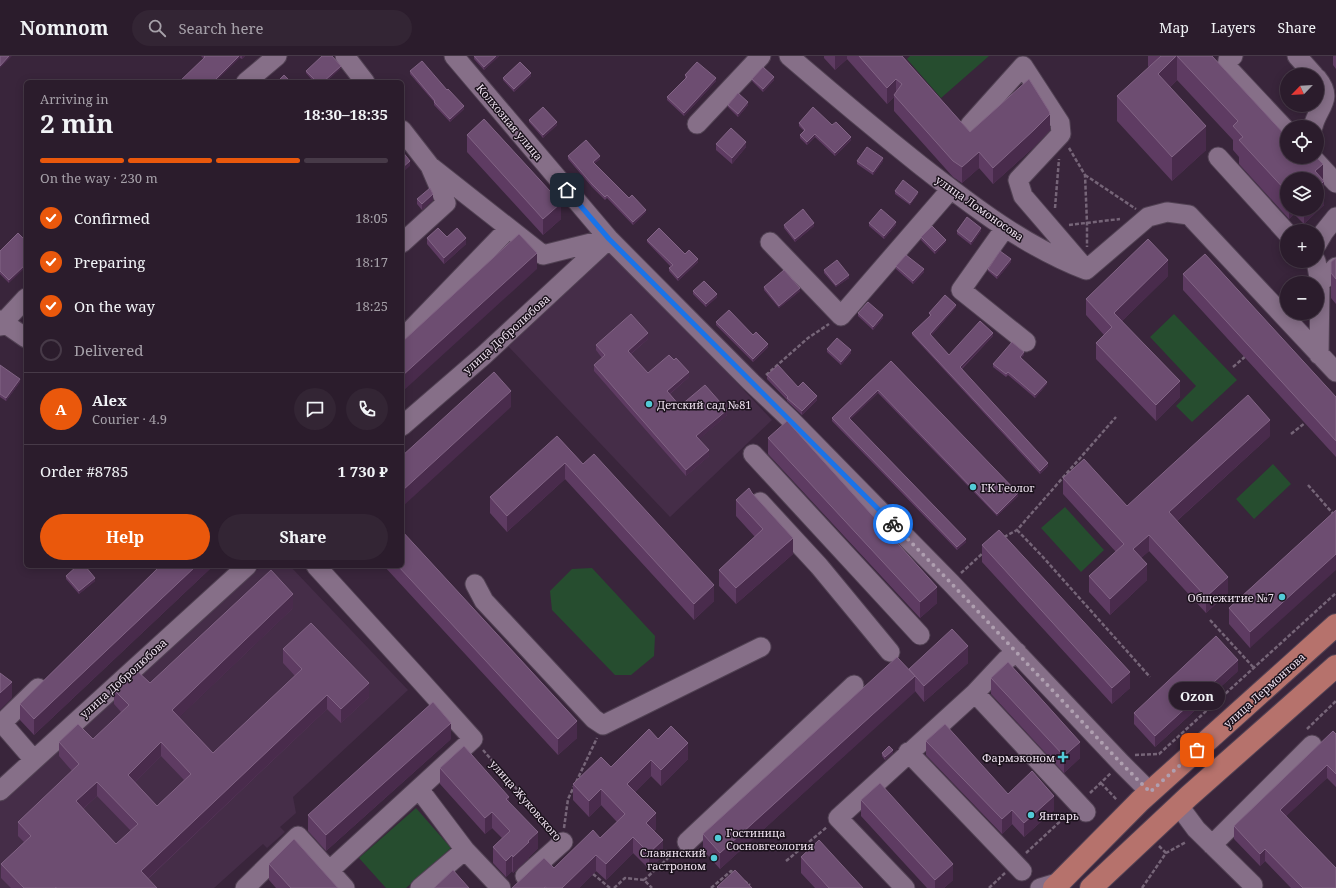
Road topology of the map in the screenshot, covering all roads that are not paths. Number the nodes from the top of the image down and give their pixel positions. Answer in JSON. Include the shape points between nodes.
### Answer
{"nodes":[{"id":1,"x":277,"y":56,"type":"edge"},
{"id":2,"x":345,"y":56,"type":"edge"},
{"id":3,"x":454,"y":56,"type":"edge"},
{"id":4,"x":761,"y":56,"type":"edge"},
{"id":5,"x":788,"y":56,"type":"edge"},
{"id":6,"x":1233,"y":56,"type":"edge"},
{"id":7,"x":1301,"y":57,"type":"edge"},
{"id":8,"x":1309,"y":68,"type":"edge"},
{"id":9,"x":248,"y":80,"type":"edge"},
{"id":10,"x":363,"y":80,"type":"edge"},
{"id":11,"x":1324,"y":92,"type":"edge"},
{"id":12,"x":1324,"y":103,"type":"edge"},
{"id":13,"x":1280,"y":123,"type":"edge"},
{"id":14,"x":697,"y":124,"type":"dead end"},
{"id":15,"x":970,"y":125,"type":"dead end"},
{"id":16,"x":404,"y":133,"type":"edge"},
{"id":17,"x":1218,"y":157,"type":"dead end"},
{"id":18,"x":1319,"y":164,"type":"edge"},
{"id":19,"x":430,"y":166,"type":"junction"},
{"id":20,"x":1336,"y":183,"type":"edge"},
{"id":21,"x":951,"y":189,"type":"junction"},
{"id":22,"x":1336,"y":217,"type":"edge"},
{"id":23,"x":1280,"y":225,"type":"edge"},
{"id":24,"x":509,"y":228,"type":"junction"},
{"id":25,"x":1005,"y":228,"type":"junction"},
{"id":26,"x":1324,"y":232,"type":"edge"},
{"id":27,"x":609,"y":239,"type":"junction"},
{"id":28,"x":404,"y":241,"type":"edge"},
{"id":29,"x":770,"y":242,"type":"dead end"},
{"id":30,"x":1336,"y":267,"type":"edge"},
{"id":31,"x":1086,"y":270,"type":"junction"},
{"id":32,"x":1324,"y":279,"type":"edge"},
{"id":33,"x":24,"y":300,"type":"edge"},
{"id":34,"x":1319,"y":320,"type":"edge"},
{"id":35,"x":1,"y":323,"type":"edge"},
{"id":36,"x":24,"y":337,"type":"edge"},
{"id":37,"x":404,"y":337,"type":"edge"},
{"id":38,"x":1026,"y":342,"type":"dead end"},
{"id":39,"x":1319,"y":355,"type":"junction"},
{"id":40,"x":1336,"y":372,"type":"edge"},
{"id":41,"x":404,"y":424,"type":"edge"},
{"id":42,"x":753,"y":454,"type":"dead end"},
{"id":43,"x":760,"y":502,"type":"edge"},
{"id":44,"x":245,"y":568,"type":"edge"},
{"id":45,"x":318,"y":568,"type":"edge"},
{"id":46,"x":475,"y":584,"type":"dead end"},
{"id":47,"x":1336,"y":625,"type":"edge"},
{"id":48,"x":920,"y":635,"type":"dead end"},
{"id":49,"x":761,"y":647,"type":"dead end"},
{"id":50,"x":890,"y":652,"type":"dead end"},
{"id":51,"x":1016,"y":652,"type":"junction"},
{"id":52,"x":1336,"y":666,"type":"edge"},
{"id":53,"x":48,"y":678,"type":"edge"},
{"id":54,"x":854,"y":685,"type":"dead end"},
{"id":55,"x":975,"y":693,"type":"junction"},
{"id":56,"x":1307,"y":740,"type":"road end"},
{"id":57,"x":908,"y":752,"type":"junction"},
{"id":58,"x":34,"y":760,"type":"junction"},
{"id":59,"x":419,"y":789,"type":"junction"},
{"id":60,"x":0,"y":791,"type":"edge"},
{"id":61,"x":1150,"y":792,"type":"junction"},
{"id":62,"x":1179,"y":806,"type":"junction"},
{"id":63,"x":1082,"y":808,"type":"road end"},
{"id":64,"x":1206,"y":839,"type":"junction"},
{"id":65,"x":563,"y":842,"type":"road end"},
{"id":66,"x":686,"y":842,"type":"road end"},
{"id":67,"x":465,"y":850,"type":"junction"},
{"id":68,"x":1018,"y":867,"type":"road end"},
{"id":69,"x":329,"y":870,"type":"junction"},
{"id":70,"x":1253,"y":885,"type":"dead end"},
{"id":71,"x":1051,"y":886,"type":"edge"},
{"id":72,"x":245,"y":888,"type":"edge"},
{"id":73,"x":345,"y":888,"type":"edge"},
{"id":74,"x":420,"y":888,"type":"edge"},
{"id":75,"x":501,"y":888,"type":"edge"},
{"id":76,"x":513,"y":888,"type":"edge"},
{"id":77,"x":905,"y":888,"type":"edge"},
{"id":78,"x":1091,"y":888,"type":"edge"}],
"edges":[{"from":1,"to":9,"type":"street"},
{"from":2,"to":10,"type":"street"},
{"from":3,"to":27,"type":"street","name":"Колхозная улица"},
{"from":4,"to":14,"type":"street"},
{"from":5,"to":21,"type":"street","name":"улица Ломоносова","via":[[862,119]]},
{"from":6,"to":13,"type":"street","via":[[1228,60],[1227,66]]},
{"from":7,"to":8,"type":"street"},
{"from":11,"to":12,"type":"street"},
{"from":15,"to":31,"type":"street","via":[[1023,66],[1060,123],[1061,134],[1018,180],[1022,196]]},
{"from":16,"to":19,"type":"street"},
{"from":17,"to":23,"type":"street"},
{"from":18,"to":20,"type":"street"},
{"from":19,"to":24,"type":"street"},
{"from":19,"to":28,"type":"street","via":[[446,203]]},
{"from":21,"to":25,"type":"street","name":"улица Ломоносова"},
{"from":21,"to":29,"type":"street","via":[[841,316]]},
{"from":22,"to":26,"type":"street"},
{"from":24,"to":27,"type":"street","via":[[543,256]]},
{"from":24,"to":37,"type":"street"},
{"from":25,"to":31,"type":"street","name":"улица Ломоносова","via":[[1045,252]]},
{"from":25,"to":38,"type":"street","via":[[961,290]]},
{"from":27,"to":41,"type":"street","name":"улица Добролюбова","via":[[483,356]]},
{"from":27,"to":51,"type":"street","name":"Колхозная улица","via":[[951,583]]},
{"from":30,"to":32,"type":"street"},
{"from":31,"to":39,"type":"street","via":[[1148,217],[1167,212],[1189,215]]},
{"from":33,"to":35,"type":"street"},
{"from":34,"to":39,"type":"street"},
{"from":35,"to":36,"type":"street"},
{"from":39,"to":40,"type":"street"},
{"from":42,"to":48,"type":"street"},
{"from":43,"to":50,"type":"street","via":[[819,566]]},
{"from":44,"to":58,"type":"street","name":"улица Добролюбова"},
{"from":45,"to":59,"type":"street","via":[[473,739]]},
{"from":46,"to":49,"type":"street","via":[[484,601],[509,629],[594,719],[603,725]]},
{"from":47,"to":61,"type":"main road","name":"улица Лермонтова"},
{"from":51,"to":55,"type":"street"},
{"from":51,"to":61,"type":"street","name":"Колхозная улица"},
{"from":52,"to":62,"type":"main road"},
{"from":53,"to":58,"type":"street","via":[[2,723]]},
{"from":54,"to":66,"type":"street"},
{"from":55,"to":57,"type":"street"},
{"from":55,"to":63,"type":"street"},
{"from":56,"to":64,"type":"street"},
{"from":57,"to":68,"type":"street"},
{"from":57,"to":77,"type":"street","via":[[838,818]]},
{"from":58,"to":60,"type":"street","name":"улица Добролюбова"},
{"from":59,"to":67,"type":"street"},
{"from":59,"to":69,"type":"street"},
{"from":61,"to":71,"type":"main road","name":"улица Лермонтова"},
{"from":62,"to":64,"type":"street"},
{"from":62,"to":78,"type":"main road"},
{"from":64,"to":70,"type":"street"},
{"from":65,"to":76,"type":"street"},
{"from":67,"to":74,"type":"street"},
{"from":67,"to":75,"type":"street"},
{"from":69,"to":72,"type":"street","via":[[298,836]]},
{"from":69,"to":73,"type":"street"}]}
